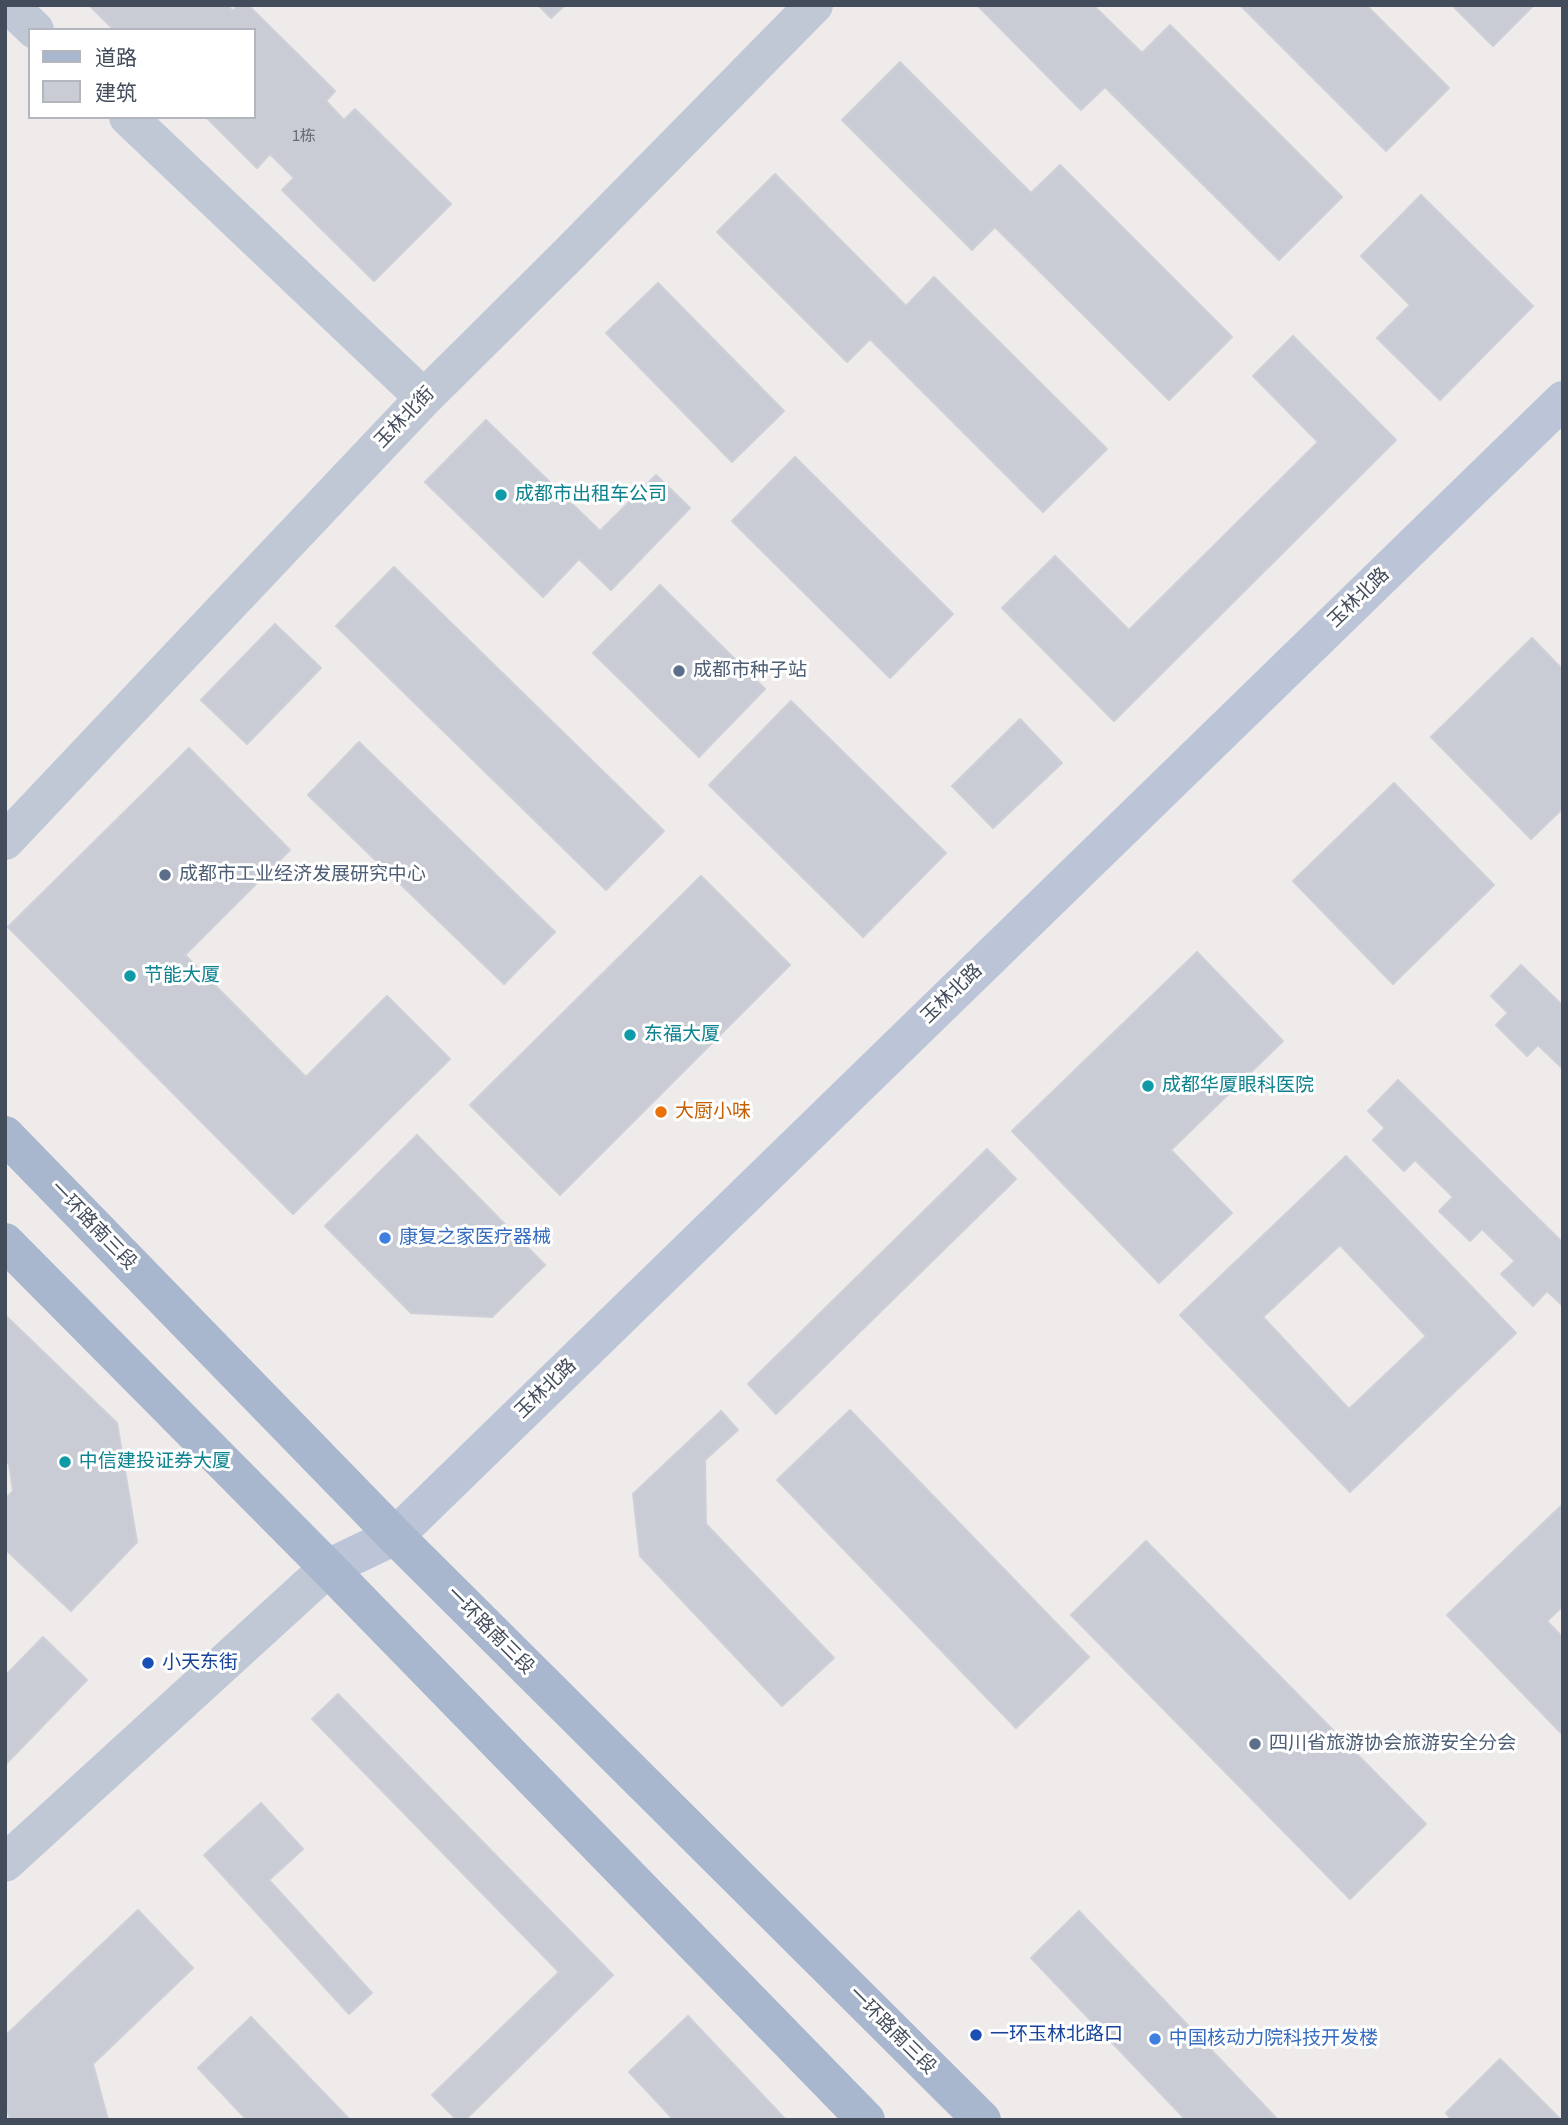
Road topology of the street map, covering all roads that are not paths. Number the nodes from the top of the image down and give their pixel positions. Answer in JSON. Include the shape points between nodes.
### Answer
{"nodes":[{"id":1,"x":9,"y":5,"type":"edge"},
{"id":2,"x":814,"y":5,"type":"edge"},
{"id":3,"x":33,"y":28,"type":"edge"},
{"id":4,"x":130,"y":119,"type":"edge"},
{"id":5,"x":424,"y":398,"type":"junction"},
{"id":6,"x":1563,"y":400,"type":"edge"},
{"id":7,"x":5,"y":841,"type":"edge"},
{"id":8,"x":5,"y":1135,"type":"edge"},
{"id":9,"x":5,"y":1242,"type":"edge"},
{"id":10,"x":395,"y":1536,"type":"junction"},
{"id":11,"x":328,"y":1568,"type":"junction"},
{"id":12,"x":5,"y":1863,"type":"edge"},
{"id":13,"x":866,"y":2120,"type":"edge"},
{"id":14,"x":982,"y":2120,"type":"edge"}],
"edges":[{"from":1,"to":3,"type":"street"},
{"from":2,"to":5,"type":"street","name":"玉林北街"},
{"from":4,"to":5,"type":"street"},
{"from":5,"to":7,"type":"street","name":"玉林北街"},
{"from":6,"to":10,"type":"main road","name":"玉林北路"},
{"from":8,"to":10,"type":"main road","name":"一环路南三段"},
{"from":9,"to":11,"type":"main road"},
{"from":10,"to":11,"type":"main road","name":"玉林北路"},
{"from":10,"to":14,"type":"main road","name":"一环路南三段"},
{"from":11,"to":12,"type":"street"},
{"from":11,"to":13,"type":"main road"}]}
